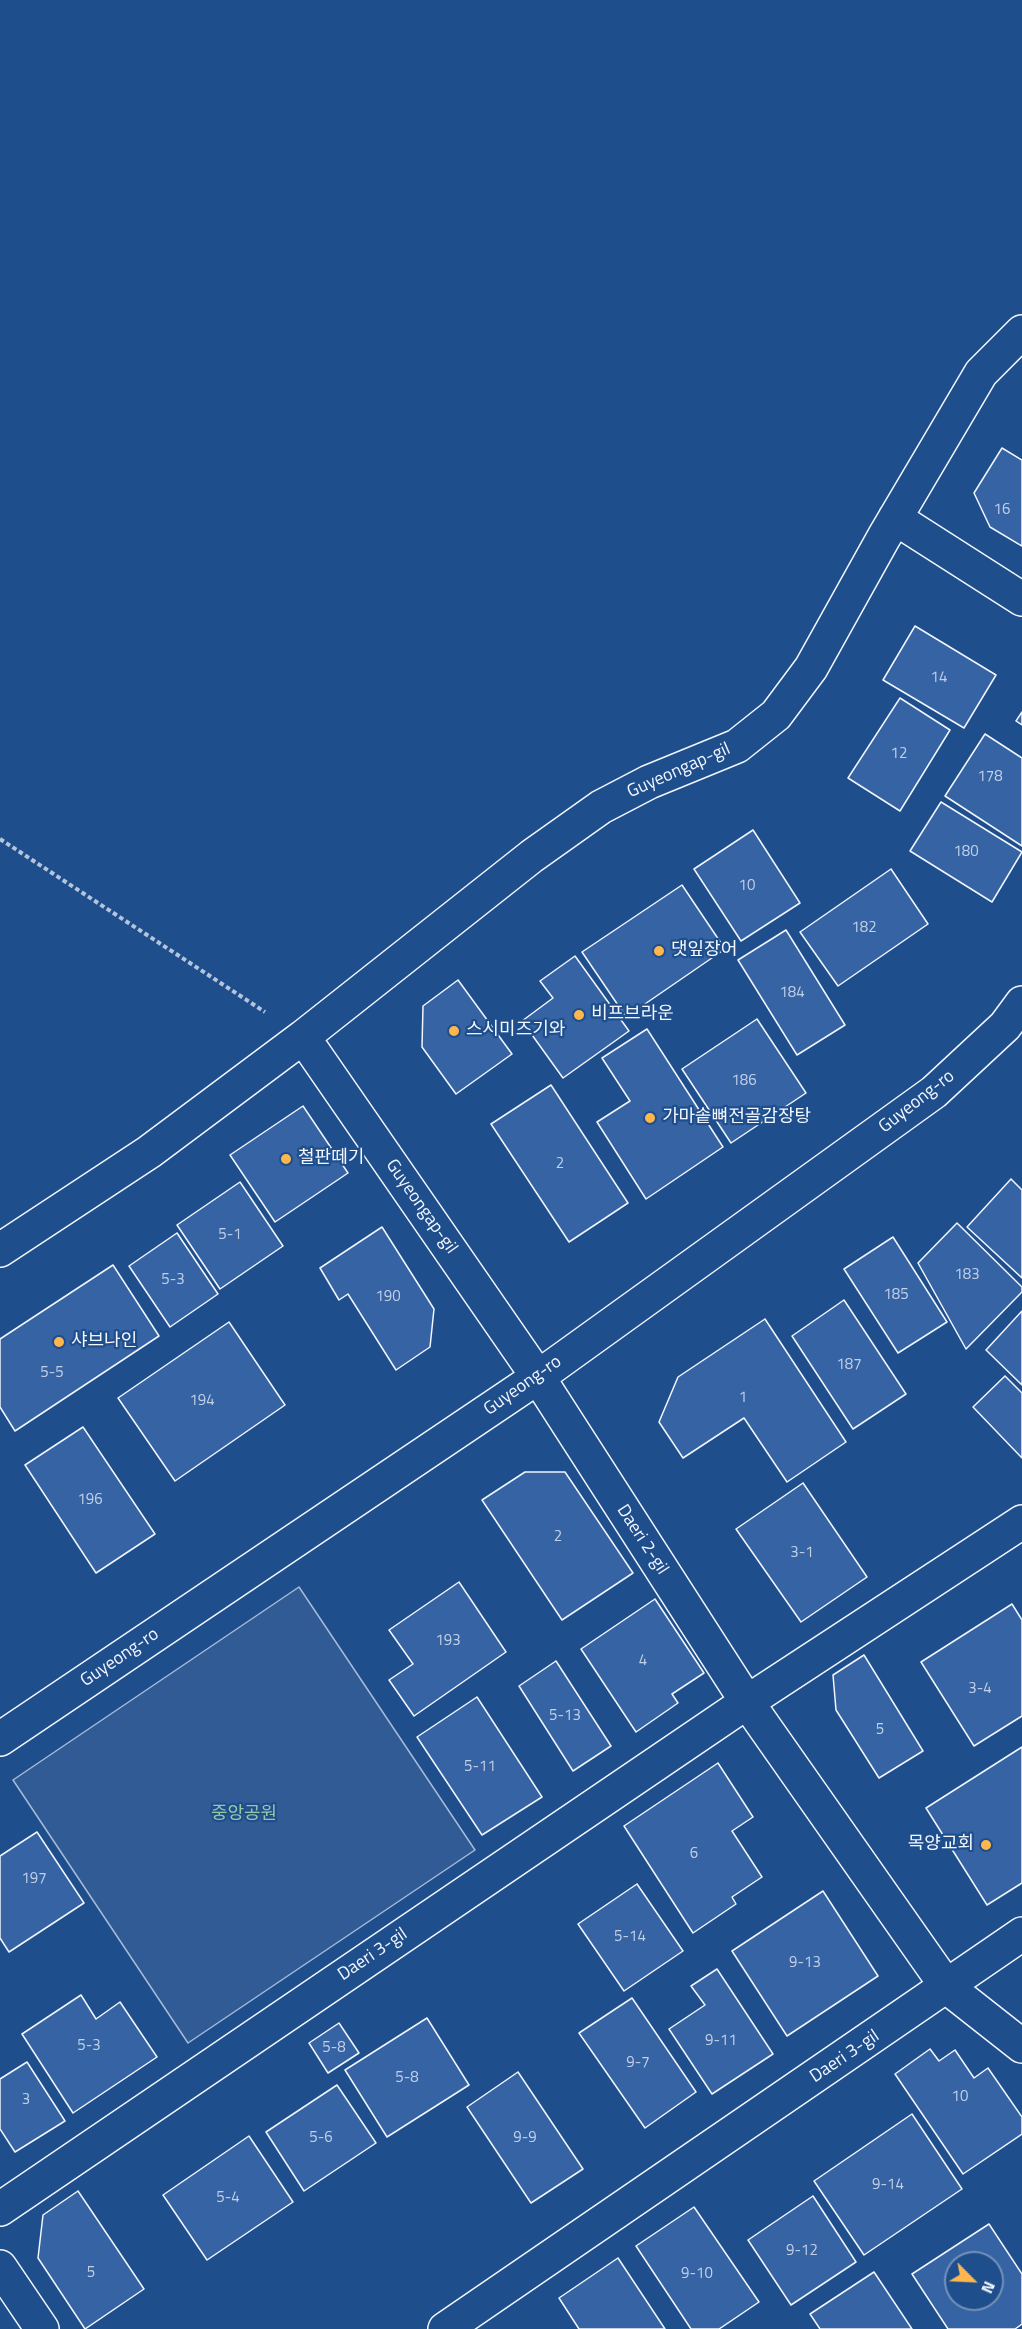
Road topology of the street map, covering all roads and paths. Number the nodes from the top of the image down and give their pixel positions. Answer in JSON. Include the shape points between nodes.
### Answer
{"nodes":[{"id":1,"x":1022,"y":332,"type":"edge"},
{"id":2,"x":895,"y":518,"type":"junction"},
{"id":3,"x":1022,"y":599,"type":"edge"},
{"id":4,"x":0,"y":839,"type":"edge"},
{"id":5,"x":1022,"y":1003,"type":"edge"},
{"id":6,"x":303,"y":1037,"type":"junction"},
{"id":7,"x":0,"y":1250,"type":"edge"},
{"id":8,"x":538,"y":1377,"type":"junction"},
{"id":9,"x":1022,"y":1522,"type":"edge"},
{"id":10,"x":747,"y":1702,"type":"junction"},
{"id":11,"x":0,"y":1738,"type":"edge"},
{"id":12,"x":1022,"y":1934,"type":"edge"},
{"id":13,"x":947,"y":1987,"type":"junction"},
{"id":14,"x":1022,"y":2046,"type":"edge"},
{"id":15,"x":0,"y":2209,"type":"edge"},
{"id":16,"x":0,"y":2267,"type":"edge"},
{"id":17,"x":42,"y":2329,"type":"edge"},
{"id":18,"x":445,"y":2329,"type":"edge"}],
"edges":[{"from":1,"to":2,"type":"street","name":"Guyeongap-gil","via":[[981,373]]},
{"from":2,"to":3,"type":"street"},
{"from":2,"to":6,"type":"street","name":"Guyeongap-gil","via":[[811,668],[776,715],[737,746],[649,782],[601,807],[532,856]]},
{"from":4,"to":6,"type":"path"},
{"from":5,"to":8,"type":"street","name":"Guyeong-ro","via":[[1005,1026],[934,1092]]},
{"from":6,"to":7,"type":"street","name":"Guyeongap-gil","via":[[149,1152]]},
{"from":6,"to":8,"type":"street","name":"Guyeongap-gil"},
{"from":8,"to":10,"type":"street","name":"Daeri 2-gil"},
{"from":8,"to":11,"type":"street","name":"Guyeong-ro"},
{"from":9,"to":10,"type":"street"},
{"from":10,"to":13,"type":"street","name":"Daeri 2-gil"},
{"from":10,"to":15,"type":"street","name":"Daeri 3-gil"},
{"from":12,"to":13,"type":"street"},
{"from":13,"to":14,"type":"street","name":"Daeri 2-gil"},
{"from":13,"to":18,"type":"street","name":"Daeri 3-gil"},
{"from":16,"to":17,"type":"street"}]}
